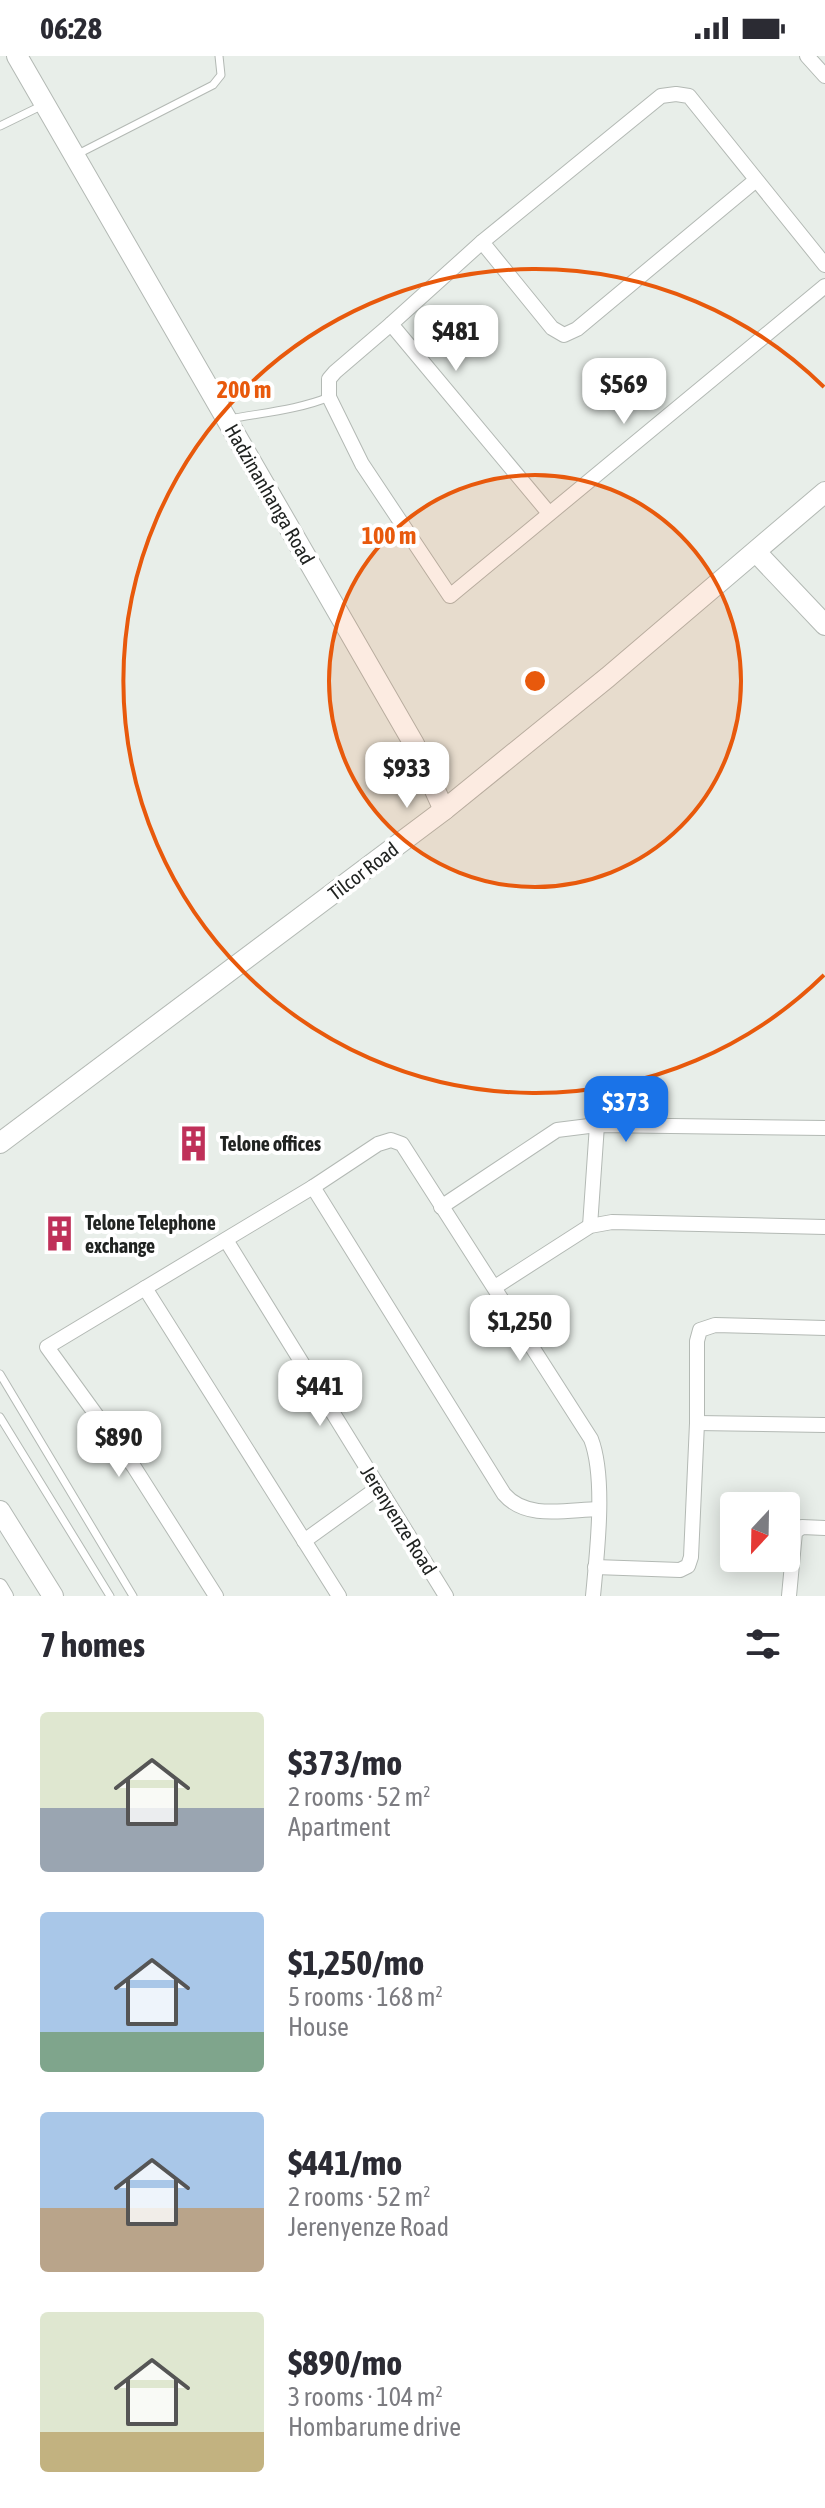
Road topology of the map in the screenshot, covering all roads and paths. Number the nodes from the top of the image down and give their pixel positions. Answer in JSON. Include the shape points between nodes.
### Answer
{"nodes":[{"id":1,"x":17,"y":56,"type":"edge"},
{"id":2,"x":219,"y":56,"type":"edge"},
{"id":3,"x":807,"y":56,"type":"edge"},
{"id":4,"x":825,"y":76,"type":"edge"},
{"id":5,"x":45,"y":104,"type":"junction"},
{"id":6,"x":0,"y":126,"type":"edge"},
{"id":7,"x":74,"y":156,"type":"junction"},
{"id":8,"x":756,"y":180,"type":"junction"},
{"id":9,"x":482,"y":242,"type":"junction"},
{"id":10,"x":825,"y":265,"type":"edge"},
{"id":11,"x":825,"y":286,"type":"edge"},
{"id":12,"x":391,"y":324,"type":"junction"},
{"id":13,"x":329,"y":397,"type":"junction"},
{"id":14,"x":227,"y":420,"type":"junction"},
{"id":15,"x":825,"y":492,"type":"edge"},
{"id":16,"x":548,"y":512,"type":"junction"},
{"id":17,"x":756,"y":552,"type":"junction"},
{"id":18,"x":825,"y":625,"type":"edge"},
{"id":19,"x":444,"y":810,"type":"junction"},
{"id":20,"x":597,"y":1125,"type":"junction"},
{"id":21,"x":825,"y":1128,"type":"edge"},
{"id":22,"x":0,"y":1143,"type":"edge"},
{"id":23,"x":313,"y":1187,"type":"junction"},
{"id":24,"x":441,"y":1207,"type":"junction"},
{"id":25,"x":590,"y":1226,"type":"junction"},
{"id":26,"x":825,"y":1227,"type":"edge"},
{"id":27,"x":226,"y":1240,"type":"junction"},
{"id":28,"x":495,"y":1287,"type":"junction"},
{"id":29,"x":145,"y":1288,"type":"junction"},
{"id":30,"x":825,"y":1328,"type":"edge"},
{"id":31,"x":0,"y":1374,"type":"edge"},
{"id":32,"x":1,"y":1419,"type":"edge"},
{"id":33,"x":697,"y":1423,"type":"junction"},
{"id":34,"x":825,"y":1425,"type":"edge"},
{"id":35,"x":379,"y":1487,"type":"junction"},
{"id":36,"x":598,"y":1509,"type":"junction"},
{"id":37,"x":0,"y":1511,"type":"edge"},
{"id":38,"x":825,"y":1528,"type":"edge"},
{"id":39,"x":304,"y":1541,"type":"junction"},
{"id":40,"x":595,"y":1567,"type":"junction"},
{"id":41,"x":0,"y":1586,"type":"edge"},
{"id":42,"x":6,"y":1596,"type":"edge"},
{"id":43,"x":53,"y":1596,"type":"edge"},
{"id":44,"x":110,"y":1596,"type":"edge"},
{"id":45,"x":133,"y":1596,"type":"edge"},
{"id":46,"x":216,"y":1596,"type":"edge"},
{"id":47,"x":339,"y":1596,"type":"edge"},
{"id":48,"x":446,"y":1596,"type":"edge"},
{"id":49,"x":593,"y":1596,"type":"edge"},
{"id":50,"x":789,"y":1596,"type":"edge"}],
"edges":[{"from":1,"to":5,"type":"street","name":"Hadzinanhanga Road"},
{"from":2,"to":7,"type":"lane","via":[[221,75],[213,85]]},
{"from":3,"to":4,"type":"street"},
{"from":5,"to":6,"type":"lane"},
{"from":5,"to":7,"type":"street","name":"Hadzinanhanga Road"},
{"from":7,"to":14,"type":"street","name":"Hadzinanhanga Road"},
{"from":8,"to":9,"type":"street","via":[[689,96],[661,96]]},
{"from":8,"to":9,"type":"street","via":[[564,335],[552,328]]},
{"from":8,"to":10,"type":"street"},
{"from":9,"to":12,"type":"street"},
{"from":11,"to":16,"type":"street"},
{"from":12,"to":13,"type":"street","via":[[335,372],[327,387]]},
{"from":12,"to":16,"type":"street"},
{"from":13,"to":14,"type":"lane"},
{"from":13,"to":16,"type":"street","via":[[362,464],[450,596]]},
{"from":14,"to":19,"type":"street","name":"Hadzinanhanga Road","via":[[414,744]]},
{"from":15,"to":17,"type":"street","name":"Tilcor Road"},
{"from":17,"to":18,"type":"street"},
{"from":17,"to":19,"type":"street","name":"Tilcor Road"},
{"from":19,"to":22,"type":"street","name":"Tilcor Road"},
{"from":20,"to":21,"type":"street"},
{"from":20,"to":24,"type":"street","via":[[557,1130]]},
{"from":20,"to":25,"type":"street"},
{"from":23,"to":24,"type":"street","via":[[391,1140],[402,1144]]},
{"from":23,"to":27,"type":"street"},
{"from":23,"to":36,"type":"street","via":[[514,1507],[535,1512]]},
{"from":24,"to":28,"type":"street"},
{"from":25,"to":26,"type":"street","via":[[612,1222]]},
{"from":25,"to":28,"type":"street"},
{"from":27,"to":29,"type":"street"},
{"from":27,"to":35,"type":"street","name":"Jerenyenze Road"},
{"from":28,"to":36,"type":"street","via":[[591,1439],[598,1456]]},
{"from":29,"to":39,"type":"street"},
{"from":29,"to":46,"type":"street","via":[[47,1347],[134,1467]]},
{"from":30,"to":33,"type":"street","via":[[715,1325],[700,1330]]},
{"from":31,"to":45,"type":"lane"},
{"from":32,"to":44,"type":"lane"},
{"from":33,"to":34,"type":"street"},
{"from":33,"to":40,"type":"street","via":[[688,1566]]},
{"from":35,"to":39,"type":"street"},
{"from":35,"to":48,"type":"street","name":"Jerenyenze Road"},
{"from":36,"to":40,"type":"street"},
{"from":37,"to":43,"type":"street"},
{"from":38,"to":50,"type":"street","via":[[802,1527],[795,1532]]},
{"from":39,"to":47,"type":"street"},
{"from":40,"to":49,"type":"street"},
{"from":41,"to":42,"type":"street"}]}
